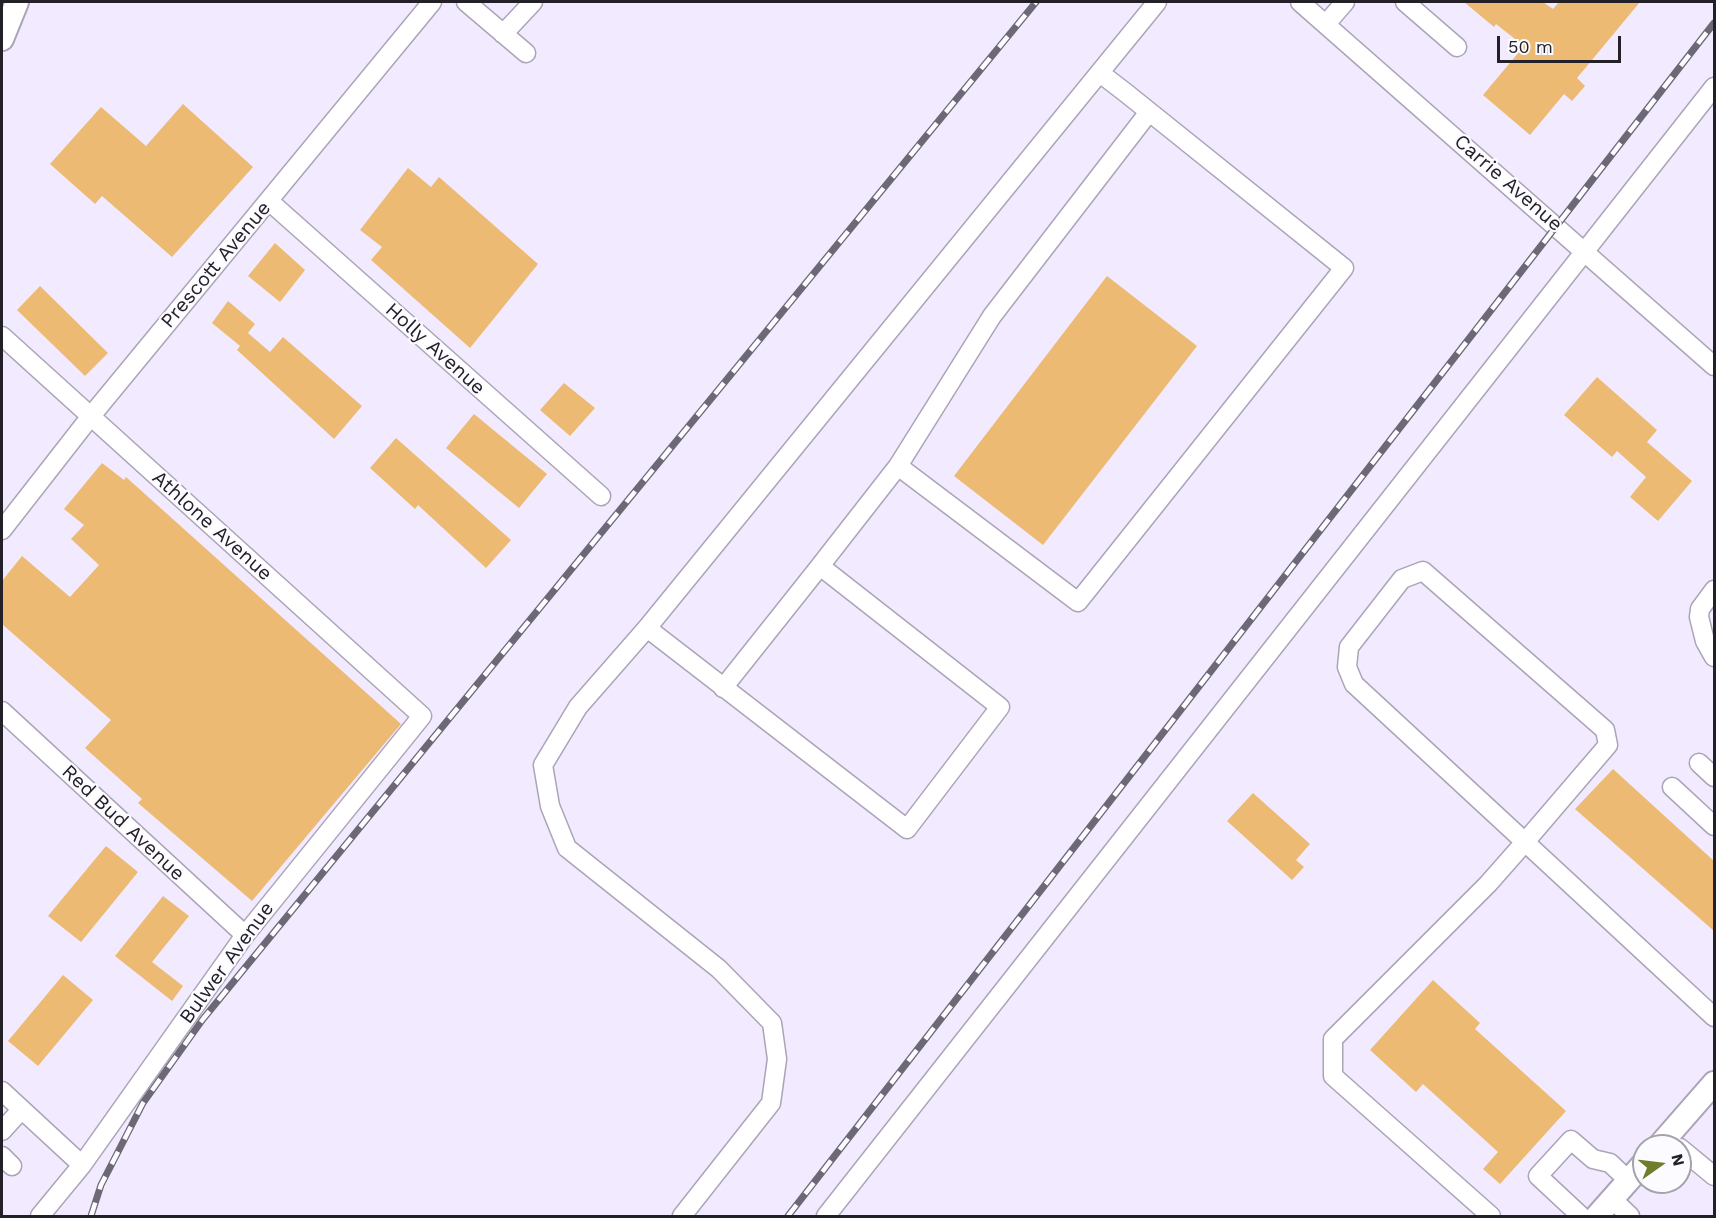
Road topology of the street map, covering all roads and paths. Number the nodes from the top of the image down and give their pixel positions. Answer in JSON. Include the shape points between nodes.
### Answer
{"nodes":[{"id":1,"x":17,"y":2,"type":"edge"},
{"id":2,"x":432,"y":2,"type":"edge"},
{"id":3,"x":466,"y":2,"type":"edge"},
{"id":4,"x":533,"y":2,"type":"edge"},
{"id":5,"x":1157,"y":2,"type":"edge"},
{"id":6,"x":1300,"y":2,"type":"edge"},
{"id":7,"x":1345,"y":2,"type":"edge"},
{"id":8,"x":1406,"y":2,"type":"edge"},
{"id":9,"x":1326,"y":24,"type":"junction"},
{"id":10,"x":503,"y":34,"type":"junction"},
{"id":11,"x":2,"y":39,"type":"edge"},
{"id":12,"x":1457,"y":46,"type":"dead end"},
{"id":13,"x":526,"y":53,"type":"dead end"},
{"id":14,"x":1100,"y":73,"type":"junction"},
{"id":15,"x":1714,"y":87,"type":"edge"},
{"id":16,"x":1149,"y":112,"type":"junction"},
{"id":17,"x":269,"y":201,"type":"junction"},
{"id":18,"x":1585,"y":251,"type":"junction"},
{"id":19,"x":2,"y":336,"type":"edge"},
{"id":20,"x":1714,"y":366,"type":"edge"},
{"id":21,"x":90,"y":416,"type":"junction"},
{"id":22,"x":898,"y":466,"type":"junction"},
{"id":23,"x":601,"y":496,"type":"dead end"},
{"id":24,"x":2,"y":530,"type":"edge"},
{"id":25,"x":820,"y":566,"type":"junction"},
{"id":26,"x":1714,"y":590,"type":"edge"},
{"id":27,"x":647,"y":628,"type":"junction"},
{"id":28,"x":1714,"y":657,"type":"edge"},
{"id":29,"x":723,"y":688,"type":"junction"},
{"id":30,"x":2,"y":711,"type":"edge"},
{"id":31,"x":423,"y":716,"type":"joint"},
{"id":32,"x":1699,"y":763,"type":"dead end"},
{"id":33,"x":1714,"y":777,"type":"edge"},
{"id":34,"x":1672,"y":787,"type":"dead end"},
{"id":35,"x":1714,"y":825,"type":"edge"},
{"id":36,"x":1526,"y":842,"type":"junction"},
{"id":37,"x":245,"y":935,"type":"junction"},
{"id":38,"x":1714,"y":1017,"type":"edge"},
{"id":39,"x":1714,"y":1083,"type":"edge"},
{"id":40,"x":2,"y":1091,"type":"edge"},
{"id":41,"x":21,"y":1110,"type":"junction"},
{"id":42,"x":2,"y":1131,"type":"edge"},
{"id":43,"x":1678,"y":1134,"type":"edge"},
{"id":44,"x":1692,"y":1160,"type":"edge"},
{"id":45,"x":82,"y":1166,"type":"junction"},
{"id":46,"x":1632,"y":1176,"type":"edge"},
{"id":47,"x":1714,"y":1176,"type":"edge"},
{"id":48,"x":1628,"y":1180,"type":"junction"},
{"id":49,"x":1612,"y":1199,"type":"junction"},
{"id":50,"x":40,"y":1216,"type":"edge"},
{"id":51,"x":682,"y":1216,"type":"edge"},
{"id":52,"x":826,"y":1216,"type":"edge"},
{"id":53,"x":1491,"y":1216,"type":"edge"},
{"id":54,"x":1581,"y":1216,"type":"edge"},
{"id":55,"x":1597,"y":1216,"type":"edge"},
{"id":56,"x":1630,"y":1216,"type":"edge"}],
"edges":[{"from":1,"to":11,"type":"main road"},
{"from":2,"to":17,"type":"street","name":"Prescott Avenue"},
{"from":3,"to":10,"type":"street"},
{"from":4,"to":10,"type":"street"},
{"from":5,"to":14,"type":"street"},
{"from":6,"to":9,"type":"street","name":"Carrie Avenue"},
{"from":7,"to":9,"type":"street"},
{"from":8,"to":12,"type":"street"},
{"from":9,"to":18,"type":"street","name":"Carrie Avenue"},
{"from":10,"to":13,"type":"street"},
{"from":14,"to":16,"type":"street"},
{"from":14,"to":27,"type":"street"},
{"from":15,"to":18,"type":"street"},
{"from":16,"to":22,"type":"street","via":[[992,316]]},
{"from":16,"to":22,"type":"street","via":[[1344,268],[1078,602]]},
{"from":17,"to":21,"type":"street","name":"Prescott Avenue"},
{"from":17,"to":23,"type":"street","name":"Holly Avenue"},
{"from":18,"to":20,"type":"street","name":"Carrie Avenue"},
{"from":18,"to":52,"type":"street"},
{"from":19,"to":21,"type":"street","name":"Athlone Avenue"},
{"from":21,"to":24,"type":"street","name":"Prescott Avenue"},
{"from":21,"to":31,"type":"street","name":"Athlone Avenue"},
{"from":22,"to":25,"type":"street"},
{"from":25,"to":29,"type":"street"},
{"from":25,"to":29,"type":"street","via":[[1000,707],[907,829]]},
{"from":26,"to":28,"type":"street","via":[[1700,609],[1699,617]]},
{"from":27,"to":29,"type":"street"},
{"from":27,"to":51,"type":"street","via":[[578,707],[543,765],[550,806],[567,848],[719,969],[772,1023],[777,1059],[771,1103]]},
{"from":30,"to":37,"type":"street","name":"Red Bud Avenue"},
{"from":31,"to":37,"type":"street","name":"Bulwer Avenue"},
{"from":32,"to":33,"type":"street"},
{"from":34,"to":35,"type":"street"},
{"from":36,"to":36,"type":"street","via":[[1354,684],[1347,667],[1349,648],[1402,579],[1423,571],[1605,730],[1608,744]]},
{"from":36,"to":38,"type":"street"},
{"from":36,"to":53,"type":"street","via":[[1333,1039],[1333,1076]]},
{"from":37,"to":45,"type":"street","name":"Bulwer Avenue"},
{"from":39,"to":43,"type":"main road"},
{"from":40,"to":41,"type":"street"},
{"from":41,"to":42,"type":"street"},
{"from":41,"to":45,"type":"street"},
{"from":44,"to":47,"type":"street"},
{"from":45,"to":50,"type":"street","name":"Bulwer Avenue"},
{"from":46,"to":48,"type":"main road"},
{"from":48,"to":49,"type":"main road"},
{"from":48,"to":54,"type":"street","via":[[1571,1140],[1538,1176]]},
{"from":49,"to":55,"type":"main road"},
{"from":49,"to":56,"type":"street"}]}
